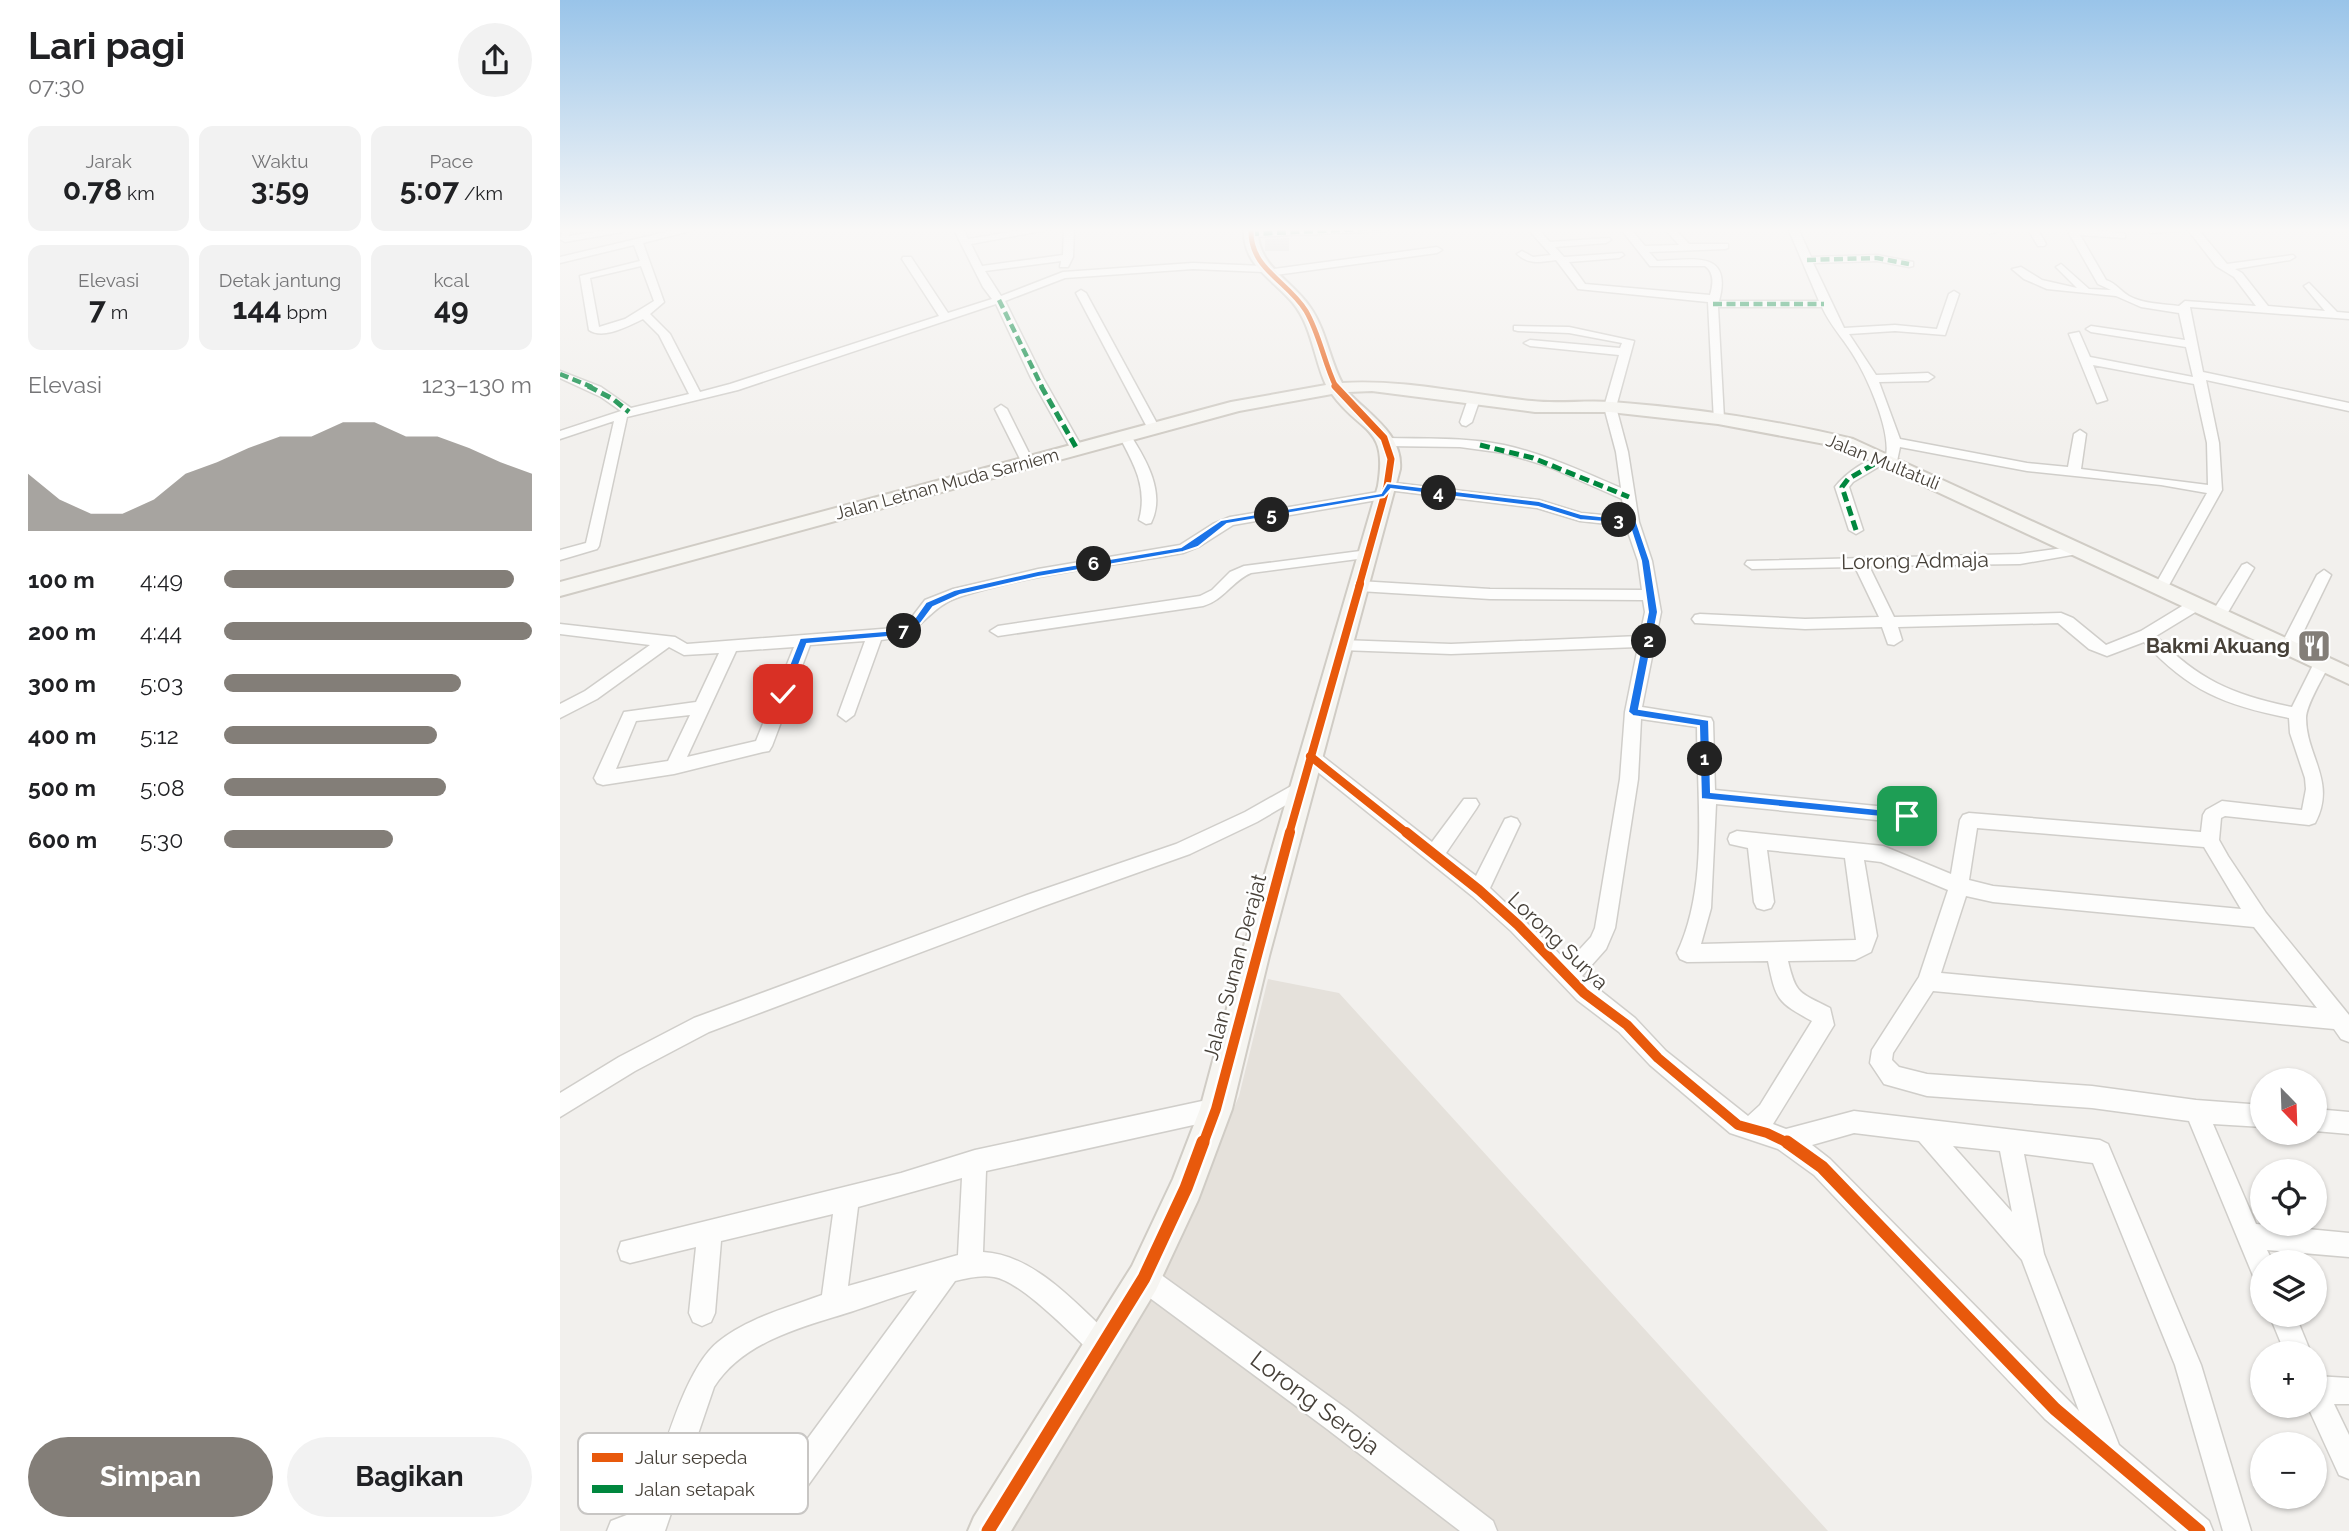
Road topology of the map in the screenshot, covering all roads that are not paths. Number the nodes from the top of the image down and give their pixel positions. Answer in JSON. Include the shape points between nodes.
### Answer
{"nodes":[{"id":1,"x":589,"y":299,"type":"edge"},
{"id":2,"x":658,"y":299,"type":"edge"},
{"id":3,"x":933,"y":299,"type":"edge"},
{"id":4,"x":1084,"y":299,"type":"edge"},
{"id":5,"x":1296,"y":299,"type":"edge"},
{"id":6,"x":1701,"y":299,"type":"edge"},
{"id":7,"x":1822,"y":299,"type":"edge"},
{"id":8,"x":1952,"y":299,"type":"edge"},
{"id":9,"x":2131,"y":299,"type":"edge"},
{"id":10,"x":2257,"y":299,"type":"edge"},
{"id":11,"x":2321,"y":299,"type":"edge"},
{"id":12,"x":999,"y":300,"type":"joint"},
{"id":13,"x":1713,"y":302,"type":"junction"},
{"id":14,"x":1824,"y":304,"type":"junction"},
{"id":15,"x":2184,"y":310,"type":"junction"},
{"id":16,"x":2265,"y":310,"type":"junction"},
{"id":17,"x":644,"y":314,"type":"junction"},
{"id":18,"x":2333,"y":314,"type":"junction"},
{"id":19,"x":2349,"y":316,"type":"edge"},
{"id":20,"x":944,"y":317,"type":"junction"},
{"id":21,"x":1518,"y":328,"type":"dead end"},
{"id":22,"x":2091,"y":329,"type":"dead end"},
{"id":23,"x":1841,"y":331,"type":"junction"},
{"id":24,"x":2075,"y":334,"type":"dead end"},
{"id":25,"x":1530,"y":343,"type":"dead end"},
{"id":26,"x":2192,"y":344,"type":"junction"},
{"id":27,"x":1626,"y":352,"type":"junction"},
{"id":28,"x":2086,"y":360,"type":"junction"},
{"id":29,"x":560,"y":374,"type":"edge"},
{"id":30,"x":1928,"y":377,"type":"dead end"},
{"id":31,"x":1872,"y":379,"type":"junction"},
{"id":32,"x":2201,"y":379,"type":"junction"},
{"id":33,"x":1336,"y":388,"type":"junction"},
{"id":34,"x":696,"y":396,"type":"junction"},
{"id":35,"x":1474,"y":400,"type":"junction"},
{"id":36,"x":2101,"y":400,"type":"dead end"},
{"id":37,"x":1610,"y":407,"type":"junction"},
{"id":38,"x":2349,"y":407,"type":"edge"},
{"id":39,"x":1001,"y":409,"type":"dead end"},
{"id":40,"x":625,"y":414,"type":"junction"},
{"id":41,"x":1718,"y":419,"type":"junction"},
{"id":42,"x":1466,"y":422,"type":"dead end"},
{"id":43,"x":1154,"y":429,"type":"junction"},
{"id":44,"x":2080,"y":434,"type":"dead end"},
{"id":45,"x":560,"y":435,"type":"edge"},
{"id":46,"x":1125,"y":436,"type":"junction"},
{"id":47,"x":1386,"y":442,"type":"junction"},
{"id":48,"x":1895,"y":442,"type":"junction"},
{"id":49,"x":1077,"y":449,"type":"junction"},
{"id":50,"x":1887,"y":461,"type":"junction"},
{"id":51,"x":1028,"y":463,"type":"junction"},
{"id":52,"x":2074,"y":473,"type":"junction"},
{"id":53,"x":1386,"y":490,"type":"junction"},
{"id":54,"x":2216,"y":490,"type":"junction"},
{"id":55,"x":1629,"y":497,"type":"junction"},
{"id":56,"x":1146,"y":520,"type":"dead end"},
{"id":57,"x":1632,"y":522,"type":"junction"},
{"id":58,"x":1856,"y":530,"type":"dead end"},
{"id":59,"x":2078,"y":550,"type":"junction"},
{"id":60,"x":1368,"y":554,"type":"junction"},
{"id":61,"x":560,"y":555,"type":"edge"},
{"id":62,"x":1860,"y":562,"type":"junction"},
{"id":63,"x":1752,"y":564,"type":"dead end"},
{"id":64,"x":2247,"y":568,"type":"dead end"},
{"id":65,"x":2324,"y":575,"type":"dead end"},
{"id":66,"x":1359,"y":586,"type":"junction"},
{"id":67,"x":2161,"y":587,"type":"junction"},
{"id":68,"x":560,"y":589,"type":"edge"},
{"id":69,"x":1650,"y":595,"type":"junction"},
{"id":70,"x":2197,"y":604,"type":"junction"},
{"id":71,"x":2219,"y":614,"type":"junction"},
{"id":72,"x":1700,"y":619,"type":"dead end"},
{"id":73,"x":1888,"y":621,"type":"junction"},
{"id":74,"x":560,"y":629,"type":"edge"},
{"id":75,"x":998,"y":631,"type":"dead end"},
{"id":76,"x":875,"y":635,"type":"junction"},
{"id":77,"x":2146,"y":635,"type":"junction"},
{"id":78,"x":1894,"y":640,"type":"dead end"},
{"id":79,"x":666,"y":641,"type":"junction"},
{"id":80,"x":804,"y":641,"type":"junction"},
{"id":81,"x":1648,"y":641,"type":"junction"},
{"id":82,"x":1341,"y":645,"type":"junction"},
{"id":83,"x":730,"y":647,"type":"junction"},
{"id":84,"x":2288,"y":647,"type":"junction"},
{"id":85,"x":2322,"y":663,"type":"junction"},
{"id":86,"x":2349,"y":676,"type":"edge"},
{"id":87,"x":702,"y":707,"type":"junction"},
{"id":88,"x":560,"y":712,"type":"edge"},
{"id":89,"x":1633,"y":712,"type":"junction"},
{"id":90,"x":2297,"y":714,"type":"junction"},
{"id":91,"x":846,"y":715,"type":"dead end"},
{"id":92,"x":1311,"y":756,"type":"junction"},
{"id":93,"x":674,"y":767,"type":"junction"},
{"id":94,"x":1302,"y":788,"type":"junction"},
{"id":95,"x":1706,"y":796,"type":"junction"},
{"id":96,"x":1470,"y":804,"type":"dead end"},
{"id":97,"x":1907,"y":816,"type":"dead end"},
{"id":98,"x":1511,"y":824,"type":"dead end"},
{"id":99,"x":1737,"y":839,"type":"dead end"},
{"id":100,"x":2210,"y":840,"type":"junction"},
{"id":101,"x":1757,"y":842,"type":"junction"},
{"id":102,"x":1853,"y":849,"type":"junction"},
{"id":103,"x":1434,"y":855,"type":"junction"},
{"id":104,"x":1959,"y":886,"type":"junction"},
{"id":105,"x":1479,"y":890,"type":"junction"},
{"id":106,"x":1764,"y":902,"type":"dead end"},
{"id":107,"x":2259,"y":919,"type":"junction"},
{"id":108,"x":1776,"y":952,"type":"junction"},
{"id":109,"x":1568,"y":977,"type":"junction"},
{"id":110,"x":1928,"y":981,"type":"junction"},
{"id":111,"x":2344,"y":1026,"type":"edge"},
{"id":112,"x":560,"y":1106,"type":"edge"},
{"id":113,"x":1216,"y":1109,"type":"junction"},
{"id":114,"x":2196,"y":1111,"type":"junction"},
{"id":115,"x":2250,"y":1115,"type":"edge"},
{"id":116,"x":2328,"y":1121,"type":"edge"},
{"id":117,"x":2349,"y":1123,"type":"edge"},
{"id":118,"x":1752,"y":1128,"type":"junction"},
{"id":119,"x":1926,"y":1131,"type":"junction"},
{"id":120,"x":1786,"y":1141,"type":"junction"},
{"id":121,"x":2010,"y":1142,"type":"junction"},
{"id":122,"x":975,"y":1162,"type":"junction"},
{"id":123,"x":847,"y":1198,"type":"junction"},
{"id":124,"x":710,"y":1231,"type":"junction"},
{"id":125,"x":2248,"y":1236,"type":"junction"},
{"id":126,"x":2349,"y":1245,"type":"edge"},
{"id":127,"x":2254,"y":1250,"type":"edge"},
{"id":128,"x":630,"y":1251,"type":"dead end"},
{"id":129,"x":2032,"y":1254,"type":"junction"},
{"id":130,"x":959,"y":1266,"type":"junction"},
{"id":131,"x":1144,"y":1279,"type":"junction"},
{"id":132,"x":833,"y":1305,"type":"junction"},
{"id":133,"x":702,"y":1313,"type":"dead end"},
{"id":134,"x":1103,"y":1346,"type":"junction"},
{"id":135,"x":2327,"y":1391,"type":"edge"},
{"id":136,"x":2349,"y":1391,"type":"edge"},
{"id":137,"x":2327,"y":1417,"type":"edge"},
{"id":138,"x":684,"y":1433,"type":"edge"},
{"id":139,"x":2110,"y":1456,"type":"junction"},
{"id":140,"x":808,"y":1462,"type":"edge"},
{"id":141,"x":2349,"y":1465,"type":"edge"},
{"id":142,"x":654,"y":1525,"type":"edge"},
{"id":143,"x":621,"y":1531,"type":"edge"},
{"id":144,"x":988,"y":1531,"type":"edge"},
{"id":145,"x":1483,"y":1531,"type":"edge"},
{"id":146,"x":2199,"y":1531,"type":"edge"},
{"id":147,"x":2237,"y":1531,"type":"edge"}],
"edges":[{"from":1,"to":17,"type":"street","via":[[594,330]]},
{"from":2,"to":17,"type":"street"},
{"from":3,"to":20,"type":"street"},
{"from":4,"to":43,"type":"street"},
{"from":5,"to":33,"type":"main road","via":[[1308,313]]},
{"from":6,"to":13,"type":"street"},
{"from":7,"to":14,"type":"street"},
{"from":8,"to":23,"type":"street","via":[[1941,333],[1895,328]]},
{"from":9,"to":15,"type":"street"},
{"from":10,"to":16,"type":"street"},
{"from":11,"to":18,"type":"street"},
{"from":12,"to":20,"type":"street"},
{"from":12,"to":49,"type":"street"},
{"from":13,"to":14,"type":"street"},
{"from":13,"to":41,"type":"street"},
{"from":14,"to":23,"type":"street"},
{"from":15,"to":16,"type":"street","via":[[2190,304]]},
{"from":15,"to":26,"type":"street"},
{"from":16,"to":18,"type":"street"},
{"from":17,"to":34,"type":"street","via":[[664,334]]},
{"from":18,"to":19,"type":"street"},
{"from":20,"to":34,"type":"street"},
{"from":21,"to":27,"type":"street","via":[[1623,338],[1629,342]]},
{"from":22,"to":26,"type":"street"},
{"from":23,"to":31,"type":"street"},
{"from":24,"to":28,"type":"street"},
{"from":25,"to":27,"type":"street"},
{"from":26,"to":32,"type":"street"},
{"from":27,"to":37,"type":"street"},
{"from":28,"to":32,"type":"street"},
{"from":28,"to":36,"type":"street"},
{"from":29,"to":40,"type":"street","via":[[616,398]]},
{"from":30,"to":31,"type":"street"},
{"from":31,"to":48,"type":"street"},
{"from":32,"to":38,"type":"street"},
{"from":32,"to":54,"type":"street"},
{"from":33,"to":35,"type":"main road","name":"Jalan Multatuli","via":[[1372,386]]},
{"from":33,"to":43,"type":"main road","name":"Jalan Letnan Muda Sarniem","via":[[1237,406]]},
{"from":33,"to":47,"type":"main road"},
{"from":34,"to":40,"type":"street"},
{"from":35,"to":37,"type":"main road","name":"Jalan Multatuli","via":[[1535,407]]},
{"from":35,"to":42,"type":"street"},
{"from":37,"to":41,"type":"main road","name":"Jalan Multatuli"},
{"from":37,"to":55,"type":"street"},
{"from":39,"to":51,"type":"street"},
{"from":40,"to":45,"type":"street"},
{"from":40,"to":61,"type":"street","via":[[592,545]]},
{"from":41,"to":50,"type":"main road","name":"Jalan Multatuli","via":[[1828,438]]},
{"from":43,"to":46,"type":"main road","name":"Jalan Letnan Muda Sarniem"},
{"from":44,"to":52,"type":"street"},
{"from":46,"to":49,"type":"main road","name":"Jalan Letnan Muda Sarniem"},
{"from":46,"to":56,"type":"street","via":[[1150,489]]},
{"from":47,"to":53,"type":"main road","name":"Jalan Sunan Derajat","via":[[1391,459]]},
{"from":47,"to":55,"type":"street","via":[[1505,449]]},
{"from":48,"to":50,"type":"street"},
{"from":48,"to":52,"type":"street"},
{"from":49,"to":51,"type":"main road","name":"Jalan Letnan Muda Sarniem"},
{"from":50,"to":58,"type":"street","via":[[1842,487]]},
{"from":50,"to":59,"type":"main road","name":"Jalan Multatuli"},
{"from":51,"to":68,"type":"main road","name":"Jalan Letnan Muda Sarniem"},
{"from":52,"to":54,"type":"street"},
{"from":53,"to":57,"type":"street","via":[[1539,504],[1580,517]]},
{"from":53,"to":60,"type":"main road","name":"Jalan Sunan Derajat"},
{"from":53,"to":76,"type":"street","via":[[1230,521],[1183,550],[958,592],[930,604],[910,628]]},
{"from":54,"to":67,"type":"street"},
{"from":55,"to":57,"type":"street"},
{"from":57,"to":69,"type":"street"},
{"from":59,"to":62,"type":"street","name":"Lorong Admaja","via":[[2020,559]]},
{"from":59,"to":67,"type":"main road","name":"Jalan Multatuli"},
{"from":60,"to":66,"type":"main road","name":"Jalan Sunan Derajat"},
{"from":60,"to":75,"type":"street","via":[[1241,571],[1219,595],[1203,601]]},
{"from":62,"to":63,"type":"street","name":"Lorong Admaja"},
{"from":62,"to":73,"type":"street"},
{"from":64,"to":71,"type":"street"},
{"from":65,"to":84,"type":"street"},
{"from":66,"to":69,"type":"street","via":[[1489,594]]},
{"from":66,"to":82,"type":"main road","name":"Jalan Sunan Derajat"},
{"from":67,"to":70,"type":"main road","name":"Jalan Multatuli"},
{"from":69,"to":81,"type":"street","via":[[1653,612]]},
{"from":70,"to":71,"type":"main road","name":"Jalan Multatuli"},
{"from":70,"to":77,"type":"street"},
{"from":71,"to":84,"type":"main road","name":"Jalan Multatuli"},
{"from":72,"to":73,"type":"street","via":[[1805,624]]},
{"from":73,"to":77,"type":"street","via":[[2062,618],[2107,651]]},
{"from":73,"to":78,"type":"street"},
{"from":74,"to":79,"type":"street"},
{"from":76,"to":80,"type":"street"},
{"from":76,"to":91,"type":"street"},
{"from":77,"to":90,"type":"street","via":[[2203,685]]},
{"from":79,"to":83,"type":"street","via":[[684,650]]},
{"from":79,"to":88,"type":"street"},
{"from":80,"to":83,"type":"street"},
{"from":80,"to":93,"type":"street","via":[[763,746]]},
{"from":81,"to":82,"type":"street","via":[[1451,649]]},
{"from":81,"to":89,"type":"street"},
{"from":82,"to":92,"type":"main road","name":"Jalan Sunan Derajat"},
{"from":83,"to":87,"type":"street"},
{"from":84,"to":85,"type":"main road","name":"Jalan Multatuli"},
{"from":85,"to":86,"type":"main road","name":"Jalan Multatuli"},
{"from":85,"to":90,"type":"street"},
{"from":87,"to":93,"type":"street"},
{"from":87,"to":93,"type":"street","via":[[630,716],[603,778]]},
{"from":89,"to":95,"type":"street","via":[[1705,722]]},
{"from":89,"to":109,"type":"street","via":[[1629,779],[1605,928],[1599,943]]},
{"from":90,"to":100,"type":"street","via":[[2314,778],[2309,818],[2222,808],[2212,815]]},
{"from":92,"to":94,"type":"main road","name":"Jalan Sunan Derajat"},
{"from":92,"to":103,"type":"street","name":"Lorong Surya"},
{"from":94,"to":112,"type":"street","via":[[1183,849],[702,1025]]},
{"from":94,"to":113,"type":"main road","name":"Jalan Sunan Derajat"},
{"from":95,"to":97,"type":"street"},
{"from":95,"to":108,"type":"street","via":[[1705,885],[1687,953]]},
{"from":96,"to":103,"type":"street"},
{"from":98,"to":105,"type":"street"},
{"from":99,"to":101,"type":"street"},
{"from":100,"to":104,"type":"street","via":[[1969,820]]},
{"from":100,"to":107,"type":"street"},
{"from":101,"to":102,"type":"street"},
{"from":101,"to":106,"type":"street"},
{"from":102,"to":104,"type":"street","via":[[1908,863]]},
{"from":102,"to":108,"type":"street","via":[[1866,944],[1855,951]]},
{"from":103,"to":105,"type":"street","name":"Lorong Surya"},
{"from":104,"to":107,"type":"street","via":[[1993,894]]},
{"from":104,"to":110,"type":"street"},
{"from":105,"to":109,"type":"street","name":"Lorong Surya"},
{"from":107,"to":111,"type":"street"},
{"from":108,"to":118,"type":"street","via":[[1784,990],[1822,1015],[1823,1026],[1768,1113]]},
{"from":109,"to":118,"type":"street","name":"Lorong Surya","via":[[1738,1125]]},
{"from":110,"to":111,"type":"street"},
{"from":110,"to":114,"type":"street","via":[[1883,1050],[1881,1063],[1892,1076],[1927,1085],[2092,1097]]},
{"from":113,"to":122,"type":"street"},
{"from":113,"to":131,"type":"main road","name":"Jalan Sunan Derajat"},
{"from":114,"to":115,"type":"street"},
{"from":114,"to":125,"type":"street"},
{"from":116,"to":117,"type":"street"},
{"from":118,"to":120,"type":"street","name":"Lorong Surya"},
{"from":119,"to":120,"type":"street","via":[[1854,1122]]},
{"from":119,"to":121,"type":"street"},
{"from":119,"to":129,"type":"street"},
{"from":120,"to":139,"type":"street","name":"Lorong Surya","via":[[1822,1167],[2055,1409]]},
{"from":121,"to":129,"type":"street"},
{"from":121,"to":147,"type":"street","via":[[2101,1152],[2188,1365]]},
{"from":122,"to":123,"type":"street"},
{"from":122,"to":130,"type":"street"},
{"from":123,"to":124,"type":"street"},
{"from":123,"to":132,"type":"street"},
{"from":124,"to":128,"type":"street"},
{"from":124,"to":133,"type":"street"},
{"from":125,"to":126,"type":"street"},
{"from":125,"to":127,"type":"street"},
{"from":129,"to":139,"type":"street"},
{"from":130,"to":132,"type":"street"},
{"from":130,"to":134,"type":"street","via":[[996,1264],[1034,1286]]},
{"from":130,"to":140,"type":"street"},
{"from":131,"to":134,"type":"main road","name":"Jalan Sunan Derajat"},
{"from":131,"to":145,"type":"street","name":"Lorong Seroja"},
{"from":132,"to":138,"type":"street","via":[[749,1337],[714,1362]]},
{"from":134,"to":144,"type":"main road","name":"Jalan Sunan Derajat"},
{"from":135,"to":136,"type":"street"},
{"from":137,"to":141,"type":"street"},
{"from":139,"to":146,"type":"street","name":"Lorong Surya"},
{"from":142,"to":143,"type":"street"}]}
